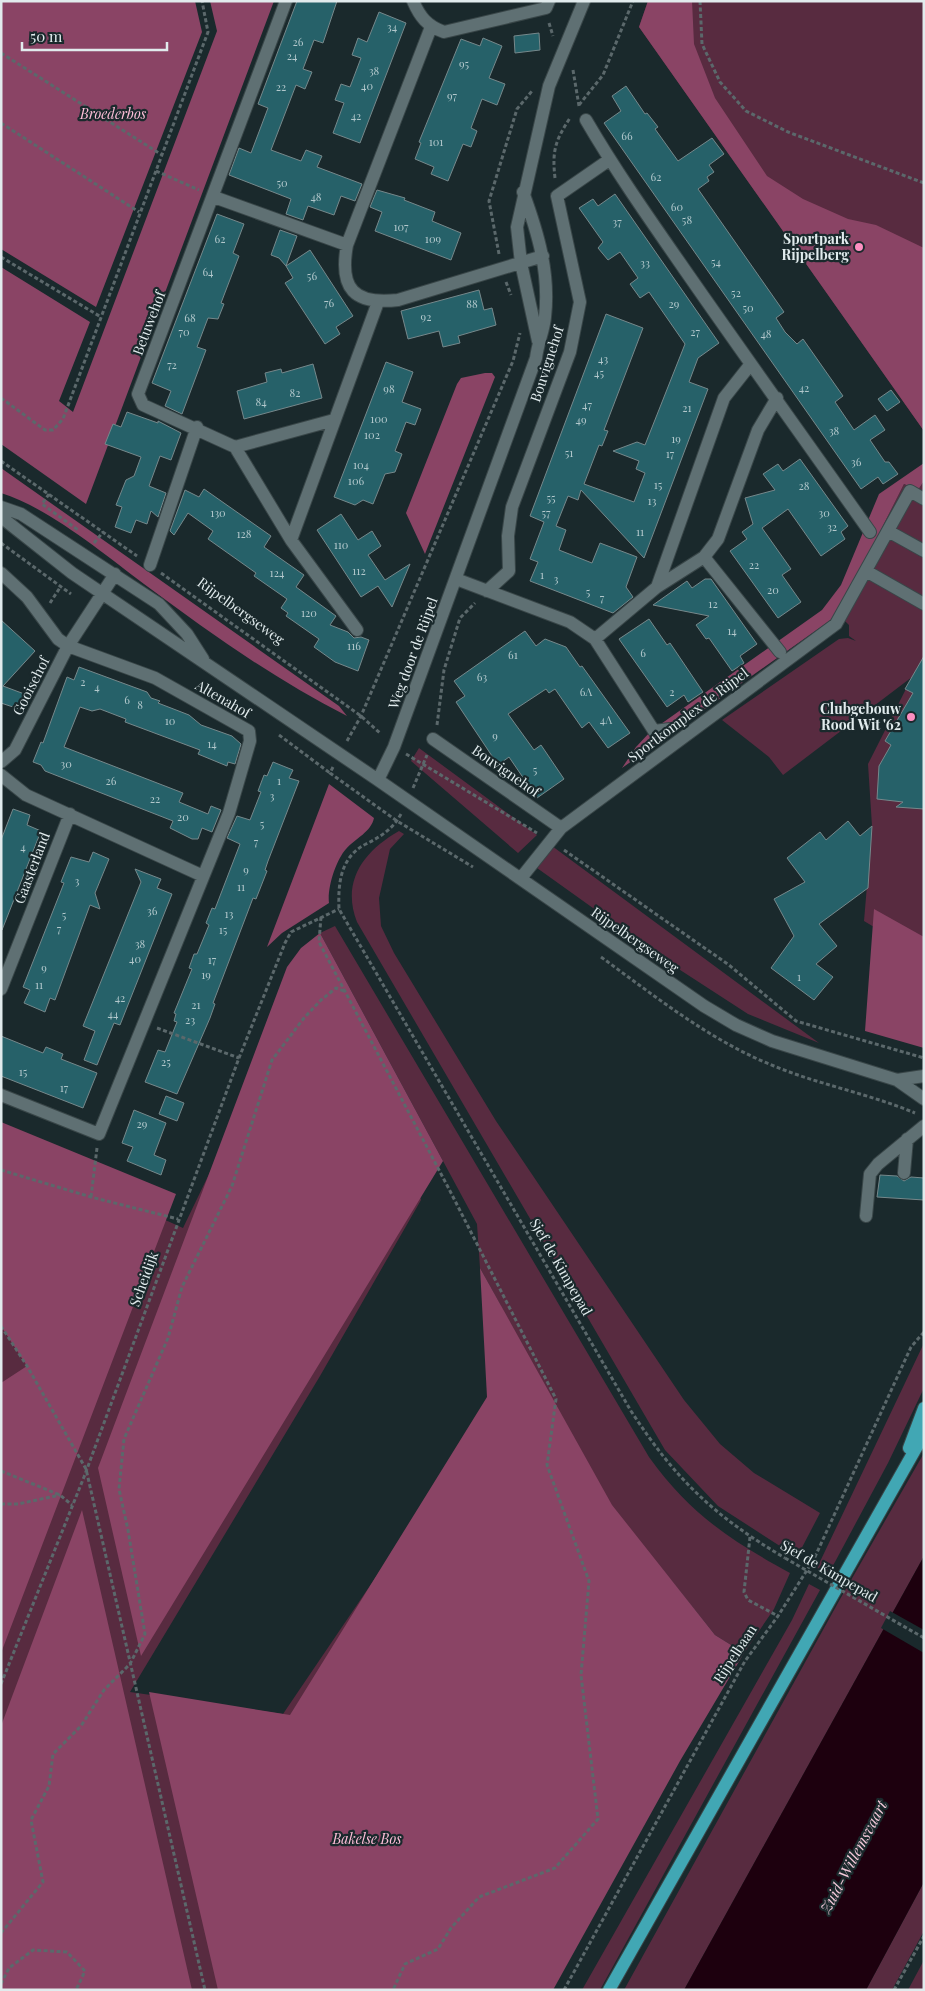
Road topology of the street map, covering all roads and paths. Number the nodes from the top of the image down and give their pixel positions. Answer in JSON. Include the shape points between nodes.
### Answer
{"nodes":[{"id":1,"x":202,"y":1,"type":"edge"},
{"id":2,"x":286,"y":1,"type":"edge"},
{"id":3,"x":413,"y":1,"type":"edge"},
{"id":4,"x":549,"y":1,"type":"edge"},
{"id":5,"x":584,"y":1,"type":"edge"},
{"id":6,"x":633,"y":1,"type":"edge"},
{"id":7,"x":700,"y":1,"type":"edge"},
{"id":8,"x":431,"y":27,"type":"junction"},
{"id":9,"x":1,"y":53,"type":"edge"},
{"id":10,"x":554,"y":74,"type":"junction"},
{"id":11,"x":586,"y":120,"type":"dead end"},
{"id":12,"x":1,"y":124,"type":"edge"},
{"id":13,"x":162,"y":155,"type":"junction"},
{"id":14,"x":609,"y":160,"type":"junction"},
{"id":15,"x":156,"y":171,"type":"junction"},
{"id":16,"x":924,"y":183,"type":"edge"},
{"id":17,"x":523,"y":192,"type":"junction"},
{"id":18,"x":214,"y":196,"type":"junction"},
{"id":19,"x":557,"y":196,"type":"junction"},
{"id":20,"x":140,"y":212,"type":"junction"},
{"id":21,"x":347,"y":245,"type":"junction"},
{"id":22,"x":543,"y":256,"type":"junction"},
{"id":23,"x":1,"y":257,"type":"edge"},
{"id":24,"x":521,"y":263,"type":"junction"},
{"id":25,"x":503,"y":270,"type":"junction"},
{"id":26,"x":514,"y":299,"type":"dead end"},
{"id":27,"x":378,"y":302,"type":"junction"},
{"id":28,"x":101,"y":317,"type":"junction"},
{"id":29,"x":520,"y":332,"type":"dead end"},
{"id":30,"x":538,"y":341,"type":"junction"},
{"id":31,"x":750,"y":365,"type":"junction"},
{"id":32,"x":1,"y":398,"type":"edge"},
{"id":33,"x":777,"y":398,"type":"junction"},
{"id":34,"x":334,"y":420,"type":"junction"},
{"id":35,"x":197,"y":428,"type":"junction"},
{"id":36,"x":235,"y":446,"type":"junction"},
{"id":37,"x":1,"y":461,"type":"edge"},
{"id":38,"x":49,"y":494,"type":"junction"},
{"id":39,"x":924,"y":499,"type":"edge"},
{"id":40,"x":1,"y":507,"type":"edge"},
{"id":41,"x":1,"y":517,"type":"edge"},
{"id":42,"x":80,"y":531,"type":"dead end"},
{"id":43,"x":888,"y":531,"type":"junction"},
{"id":44,"x":104,"y":532,"type":"junction"},
{"id":45,"x":870,"y":532,"type":"dead end"},
{"id":46,"x":88,"y":537,"type":"dead end"},
{"id":47,"x":291,"y":540,"type":"junction"},
{"id":48,"x":924,"y":552,"type":"edge"},
{"id":49,"x":704,"y":557,"type":"junction"},
{"id":50,"x":150,"y":565,"type":"junction"},
{"id":51,"x":866,"y":571,"type":"junction"},
{"id":52,"x":1,"y":573,"type":"edge"},
{"id":53,"x":115,"y":574,"type":"junction"},
{"id":54,"x":456,"y":579,"type":"junction"},
{"id":55,"x":657,"y":587,"type":"junction"},
{"id":56,"x":487,"y":591,"type":"junction"},
{"id":57,"x":103,"y":594,"type":"junction"},
{"id":58,"x":924,"y":604,"type":"edge"},
{"id":59,"x":357,"y":630,"type":"dead end"},
{"id":60,"x":596,"y":639,"type":"junction"},
{"id":61,"x":68,"y":646,"type":"junction"},
{"id":62,"x":780,"y":652,"type":"dead end"},
{"id":63,"x":207,"y":665,"type":"junction"},
{"id":64,"x":362,"y":716,"type":"joint"},
{"id":65,"x":670,"y":729,"type":"dead end"},
{"id":66,"x":432,"y":739,"type":"junction"},
{"id":67,"x":1,"y":762,"type":"edge"},
{"id":68,"x":1,"y":776,"type":"edge"},
{"id":69,"x":378,"y":780,"type":"junction"},
{"id":70,"x":70,"y":814,"type":"junction"},
{"id":71,"x":397,"y":821,"type":"dead end"},
{"id":72,"x":562,"y":828,"type":"junction"},
{"id":73,"x":551,"y":841,"type":"junction"},
{"id":74,"x":203,"y":876,"type":"junction"},
{"id":75,"x":521,"y":878,"type":"junction"},
{"id":76,"x":339,"y":909,"type":"junction"},
{"id":77,"x":321,"y":917,"type":"junction"},
{"id":78,"x":1,"y":989,"type":"edge"},
{"id":79,"x":344,"y":991,"type":"junction"},
{"id":80,"x":144,"y":1023,"type":"junction"},
{"id":81,"x":239,"y":1058,"type":"junction"},
{"id":82,"x":924,"y":1058,"type":"edge"},
{"id":83,"x":924,"y":1076,"type":"edge"},
{"id":84,"x":897,"y":1080,"type":"junction"},
{"id":85,"x":1,"y":1095,"type":"edge"},
{"id":86,"x":924,"y":1099,"type":"edge"},
{"id":87,"x":924,"y":1126,"type":"edge"},
{"id":88,"x":99,"y":1134,"type":"junction"},
{"id":89,"x":907,"y":1139,"type":"junction"},
{"id":90,"x":1,"y":1170,"type":"edge"},
{"id":91,"x":904,"y":1172,"type":"dead end"},
{"id":92,"x":91,"y":1197,"type":"junction"},
{"id":93,"x":866,"y":1216,"type":"dead end"},
{"id":94,"x":178,"y":1219,"type":"junction"},
{"id":95,"x":1,"y":1326,"type":"edge"},
{"id":96,"x":924,"y":1332,"type":"edge"},
{"id":97,"x":924,"y":1408,"type":"edge"},
{"id":98,"x":924,"y":1434,"type":"edge"},
{"id":99,"x":86,"y":1470,"type":"junction"},
{"id":100,"x":1,"y":1471,"type":"edge"},
{"id":101,"x":899,"y":1474,"type":"junction"},
{"id":102,"x":60,"y":1495,"type":"junction"},
{"id":103,"x":1,"y":1504,"type":"edge"},
{"id":104,"x":72,"y":1505,"type":"junction"},
{"id":105,"x":750,"y":1538,"type":"junction"},
{"id":106,"x":778,"y":1616,"type":"junction"},
{"id":107,"x":924,"y":1638,"type":"edge"},
{"id":108,"x":130,"y":1664,"type":"junction"},
{"id":109,"x":1,"y":1684,"type":"edge"},
{"id":110,"x":1,"y":1933,"type":"edge"},
{"id":111,"x":924,"y":1936,"type":"edge"},
{"id":112,"x":1,"y":1984,"type":"edge"},
{"id":113,"x":76,"y":1990,"type":"edge"},
{"id":114,"x":205,"y":1990,"type":"edge"},
{"id":115,"x":393,"y":1990,"type":"edge"},
{"id":116,"x":564,"y":1990,"type":"edge"},
{"id":117,"x":609,"y":1990,"type":"edge"},
{"id":118,"x":894,"y":1990,"type":"edge"}],
"edges":[{"from":1,"to":13,"type":"path","via":[[208,32]]},
{"from":2,"to":18,"type":"street","name":"Betuwehof"},
{"from":3,"to":8,"type":"street"},
{"from":4,"to":8,"type":"street","via":[[546,8],[444,32]]},
{"from":5,"to":10,"type":"street","name":"Weg door de Rijpel"},
{"from":6,"to":19,"type":"path","via":[[603,75],[556,138],[553,164]]},
{"from":7,"to":16,"type":"path","via":[[702,44],[720,82],[746,111],[788,132]]},
{"from":8,"to":21,"type":"street"},
{"from":9,"to":13,"type":"path"},
{"from":10,"to":17,"type":"street","name":"Weg door de Rijpel"},
{"from":10,"to":25,"type":"path","via":[[537,84],[517,109],[489,201],[493,234]]},
{"from":11,"to":14,"type":"street"},
{"from":12,"to":20,"type":"path"},
{"from":13,"to":15,"type":"path"},
{"from":14,"to":19,"type":"street"},
{"from":14,"to":31,"type":"street"},
{"from":15,"to":18,"type":"path"},
{"from":15,"to":20,"type":"path"},
{"from":17,"to":22,"type":"street","name":"Weg door de Rijpel"},
{"from":17,"to":24,"type":"street","name":"Weg door de Rijpel","via":[[517,227]]},
{"from":18,"to":21,"type":"street"},
{"from":18,"to":35,"type":"street","name":"Betuwehof","via":[[138,394],[143,405]]},
{"from":19,"to":56,"type":"street","name":"Bouvignehof","via":[[580,302],[570,352],[512,507],[508,536],[509,571]]},
{"from":20,"to":28,"type":"path"},
{"from":21,"to":27,"type":"street","via":[[346,282],[361,298]]},
{"from":22,"to":24,"type":"street"},
{"from":22,"to":30,"type":"street","name":"Weg door de Rijpel","via":[[545,318]]},
{"from":23,"to":28,"type":"path"},
{"from":24,"to":25,"type":"street"},
{"from":24,"to":30,"type":"street","name":"Weg door de Rijpel"},
{"from":25,"to":26,"type":"path"},
{"from":25,"to":27,"type":"street","via":[[398,300]]},
{"from":27,"to":34,"type":"street"},
{"from":28,"to":32,"type":"path","via":[[63,420],[53,430],[45,430]]},
{"from":29,"to":64,"type":"path","name":"Weg door de Rijpel","via":[[513,361]]},
{"from":30,"to":54,"type":"street","name":"Weg door de Rijpel","via":[[521,404]]},
{"from":31,"to":33,"type":"street"},
{"from":31,"to":55,"type":"street","via":[[724,398]]},
{"from":33,"to":45,"type":"street"},
{"from":33,"to":49,"type":"street","via":[[758,430],[718,539]]},
{"from":34,"to":36,"type":"street"},
{"from":34,"to":47,"type":"street"},
{"from":35,"to":36,"type":"street","name":"Betuwehof"},
{"from":35,"to":50,"type":"street"},
{"from":36,"to":47,"type":"street"},
{"from":37,"to":38,"type":"path","name":"Rijpelbergseweg"},
{"from":38,"to":42,"type":"path","via":[[42,504]]},
{"from":38,"to":44,"type":"path","name":"Rijpelbergseweg"},
{"from":39,"to":43,"type":"street","name":"Sportkomplex de Rijpel","via":[[910,491]]},
{"from":40,"to":53,"type":"street","via":[[21,514]]},
{"from":41,"to":57,"type":"street"},
{"from":43,"to":48,"type":"street"},
{"from":43,"to":51,"type":"street","name":"Sportkomplex de Rijpel"},
{"from":44,"to":46,"type":"path","via":[[95,542]]},
{"from":44,"to":50,"type":"path","name":"Rijpelbergseweg"},
{"from":47,"to":59,"type":"street"},
{"from":49,"to":55,"type":"street"},
{"from":49,"to":62,"type":"street"},
{"from":50,"to":64,"type":"path","name":"Rijpelbergseweg"},
{"from":51,"to":58,"type":"street"},
{"from":51,"to":72,"type":"street","name":"Sportkomplex de Rijpel","via":[[836,624]]},
{"from":52,"to":61,"type":"street","via":[[26,597],[58,640]]},
{"from":53,"to":57,"type":"street","name":"Gooisehof"},
{"from":53,"to":63,"type":"street","via":[[159,604],[187,634]]},
{"from":54,"to":56,"type":"street"},
{"from":54,"to":69,"type":"street","name":"Weg door de Rijpel","via":[[394,747]]},
{"from":55,"to":60,"type":"street"},
{"from":56,"to":60,"type":"street","via":[[570,622]]},
{"from":56,"to":66,"type":"path","via":[[460,618],[444,670]]},
{"from":57,"to":61,"type":"street","name":"Gooisehof"},
{"from":57,"to":63,"type":"street"},
{"from":60,"to":65,"type":"street","via":[[654,730]]},
{"from":61,"to":67,"type":"street","name":"Gooisehof","via":[[15,750]]},
{"from":61,"to":74,"type":"street","name":"Altenahof","via":[[155,678],[249,731],[250,741],[228,813]]},
{"from":63,"to":69,"type":"street"},
{"from":66,"to":72,"type":"street","name":"Bouvignehof"},
{"from":66,"to":73,"type":"path","via":[[424,764]]},
{"from":68,"to":70,"type":"street","via":[[26,795]]},
{"from":69,"to":75,"type":"street","name":"Rijpelbergseweg"},
{"from":70,"to":74,"type":"street"},
{"from":70,"to":78,"type":"street","name":"Gaasterland"},
{"from":71,"to":76,"type":"path","name":"Sjef de Kimpepad","via":[[380,838],[352,854],[342,870],[338,885]]},
{"from":72,"to":73,"type":"street","name":"Sportkomplex de Rijpel"},
{"from":73,"to":75,"type":"street","name":"Sportkomplex de Rijpel"},
{"from":73,"to":82,"type":"path","via":[[729,965],[796,1021]]},
{"from":74,"to":80,"type":"street","name":"Altenahof"},
{"from":75,"to":84,"type":"street","name":"Rijpelbergseweg","via":[[736,1025],[772,1041]]},
{"from":76,"to":77,"type":"path","name":"Scheidijk"},
{"from":76,"to":105,"type":"path","name":"Sjef de Kimpepad","via":[[657,1451],[697,1496]]},
{"from":77,"to":79,"type":"path","via":[[319,942]]},
{"from":77,"to":81,"type":"path","name":"Scheidijk","via":[[291,932]]},
{"from":79,"to":108,"type":"path","via":[[336,988],[321,1000],[272,1060],[232,1186],[182,1287],[168,1338],[124,1439],[119,1489],[145,1634]]},
{"from":79,"to":115,"type":"path","via":[[556,1399],[547,1465],[589,1581],[581,1676],[598,1819],[555,1868],[479,1897],[451,1928],[438,1949],[405,1964]]},
{"from":80,"to":81,"type":"path"},
{"from":80,"to":88,"type":"street","name":"Altenahof"},
{"from":81,"to":94,"type":"path","name":"Scheidijk"},
{"from":83,"to":84,"type":"street","name":"Rijpelbergseweg"},
{"from":84,"to":86,"type":"street","name":"Rijpelbergseweg"},
{"from":85,"to":88,"type":"street"},
{"from":87,"to":89,"type":"street"},
{"from":88,"to":92,"type":"path"},
{"from":89,"to":91,"type":"street"},
{"from":89,"to":93,"type":"street","via":[[870,1174]]},
{"from":90,"to":92,"type":"path"},
{"from":92,"to":94,"type":"path"},
{"from":94,"to":99,"type":"path","name":"Scheidijk"},
{"from":95,"to":99,"type":"path"},
{"from":96,"to":106,"type":"path","name":"Rijpelbaan","via":[[911,1348],[814,1559]]},
{"from":97,"to":101,"type":"main road"},
{"from":98,"to":101,"type":"main road"},
{"from":99,"to":104,"type":"path","name":"Scheidijk"},
{"from":99,"to":108,"type":"path"},
{"from":100,"to":102,"type":"path"},
{"from":101,"to":117,"type":"main road"},
{"from":102,"to":103,"type":"path","via":[[18,1504]]},
{"from":102,"to":104,"type":"path"},
{"from":104,"to":109,"type":"path","name":"Scheidijk"},
{"from":105,"to":106,"type":"path","via":[[744,1592],[748,1600]]},
{"from":105,"to":107,"type":"path","name":"Sjef de Kimpepad","bridge":true},
{"from":106,"to":116,"type":"path","name":"Rijpelbaan","via":[[745,1661]]},
{"from":108,"to":110,"type":"path","via":[[104,1690],[81,1726],[53,1754],[49,1786],[31,1820],[43,1882]]},
{"from":108,"to":114,"type":"path"},
{"from":111,"to":118,"type":"path"},
{"from":112,"to":113,"type":"path","via":[[9,1968],[33,1950],[67,1952],[85,1971]]}]}
